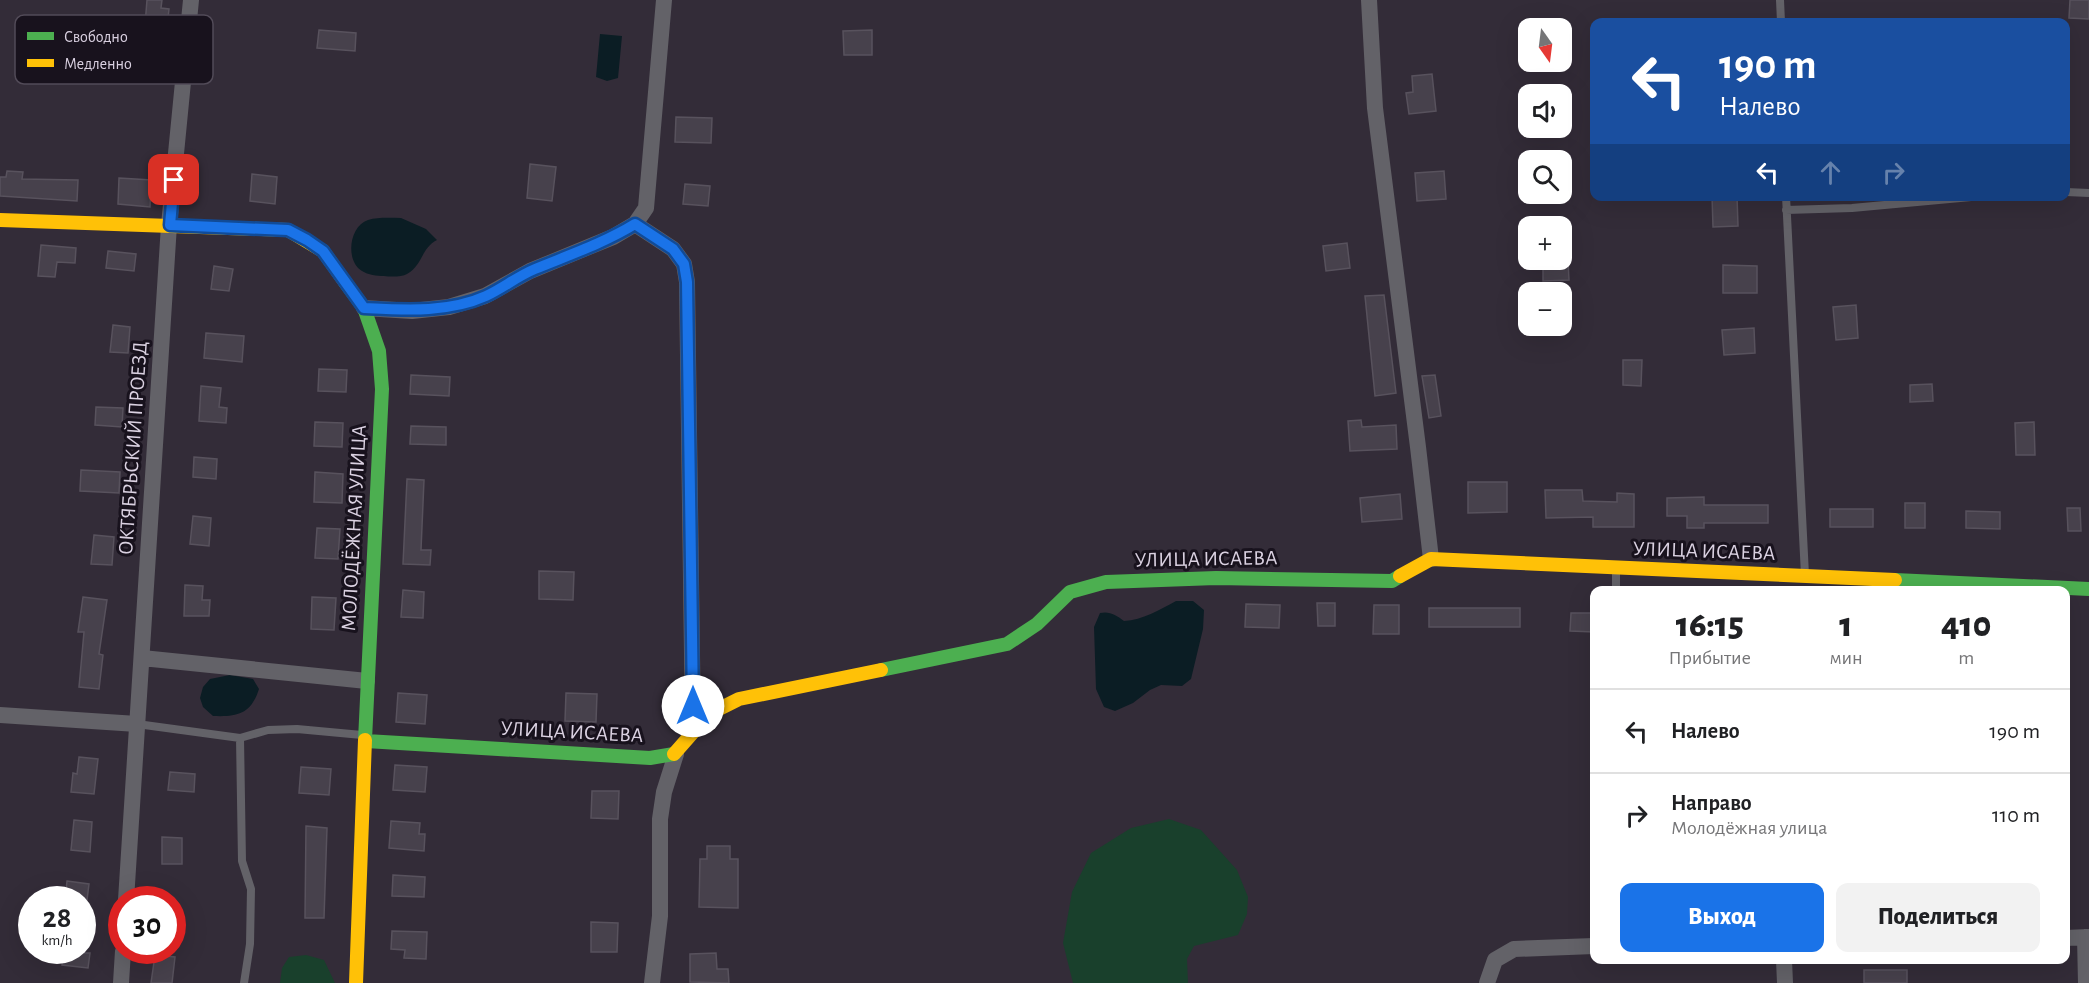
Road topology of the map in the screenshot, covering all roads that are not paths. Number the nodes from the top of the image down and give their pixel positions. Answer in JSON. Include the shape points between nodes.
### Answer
{"nodes":[{"id":1,"x":191,"y":0,"type":"edge"},
{"id":2,"x":664,"y":0,"type":"edge"},
{"id":3,"x":1369,"y":0,"type":"edge"},
{"id":4,"x":1780,"y":0,"type":"edge"},
{"id":5,"x":190,"y":15,"type":"edge"},
{"id":6,"x":1781,"y":18,"type":"edge"},
{"id":7,"x":183,"y":84,"type":"edge"},
{"id":8,"x":2070,"y":192,"type":"edge"},
{"id":9,"x":2089,"y":193,"type":"edge"},
{"id":10,"x":1786,"y":201,"type":"edge"},
{"id":11,"x":1928,"y":201,"type":"edge"},
{"id":12,"x":1786,"y":210,"type":"junction"},
{"id":13,"x":0,"y":220,"type":"edge"},
{"id":14,"x":635,"y":224,"type":"junction"},
{"id":15,"x":170,"y":225,"type":"junction"},
{"id":16,"x":364,"y":308,"type":"junction"},
{"id":17,"x":1431,"y":559,"type":"junction"},
{"id":18,"x":1616,"y":569,"type":"junction"},
{"id":19,"x":1805,"y":576,"type":"junction"},
{"id":20,"x":1616,"y":586,"type":"edge"},
{"id":21,"x":1930,"y":586,"type":"edge"},
{"id":22,"x":2070,"y":589,"type":"edge"},
{"id":23,"x":2089,"y":589,"type":"edge"},
{"id":24,"x":142,"y":658,"type":"junction"},
{"id":25,"x":367,"y":681,"type":"junction"},
{"id":26,"x":0,"y":715,"type":"edge"},
{"id":27,"x":137,"y":724,"type":"junction"},
{"id":28,"x":693,"y":728,"type":"junction"},
{"id":29,"x":240,"y":738,"type":"junction"},
{"id":30,"x":366,"y":738,"type":"junction"},
{"id":31,"x":676,"y":754,"type":"junction"},
{"id":32,"x":127,"y":886,"type":"edge"},
{"id":33,"x":2087,"y":937,"type":"edge"},
{"id":34,"x":2070,"y":938,"type":"edge"},
{"id":35,"x":1590,"y":946,"type":"edge"},
{"id":36,"x":122,"y":964,"type":"edge"},
{"id":37,"x":1784,"y":964,"type":"edge"},
{"id":38,"x":121,"y":983,"type":"edge"},
{"id":39,"x":244,"y":983,"type":"edge"},
{"id":40,"x":356,"y":983,"type":"edge"},
{"id":41,"x":652,"y":983,"type":"edge"},
{"id":42,"x":1487,"y":983,"type":"edge"},
{"id":43,"x":1785,"y":983,"type":"edge"},
{"id":44,"x":2086,"y":983,"type":"edge"}],
"edges":[{"from":1,"to":5,"type":"street","name":"ОКТЯБРЬСКИЙ ПРОЕЗД"},
{"from":2,"to":14,"type":"street","via":[[646,208]]},
{"from":3,"to":17,"type":"street","via":[[1375,108]]},
{"from":4,"to":6,"type":"lane"},
{"from":7,"to":15,"type":"street","name":"ОКТЯБРЬСКИЙ ПРОЕЗД"},
{"from":8,"to":9,"type":"lane"},
{"from":10,"to":12,"type":"lane"},
{"from":11,"to":12,"type":"lane"},
{"from":12,"to":19,"type":"lane"},
{"from":13,"to":15,"type":"street","name":"МОЛОДЁЖНАЯ УЛИЦА"},
{"from":14,"to":16,"type":"street","via":[[530,271],[485,296],[449,307],[412,311]]},
{"from":14,"to":28,"type":"street","via":[[673,249],[684,264],[687,282]]},
{"from":15,"to":16,"type":"street","name":"МОЛОДЁЖНАЯ УЛИЦА","via":[[288,230],[323,251]]},
{"from":15,"to":24,"type":"street","name":"ОКТЯБРЬСКИЙ ПРОЕЗД"},
{"from":16,"to":25,"type":"street","name":"МОЛОДЁЖНАЯ УЛИЦА","via":[[379,351],[382,389]]},
{"from":17,"to":18,"type":"street","name":"УЛИЦА ИСАЕВА"},
{"from":17,"to":28,"type":"street","name":"УЛИЦА ИСАЕВА","via":[[1392,581],[1216,578],[1106,582],[1070,592],[1037,624],[1007,644],[739,699]]},
{"from":18,"to":19,"type":"street","name":"УЛИЦА ИСАЕВА"},
{"from":18,"to":20,"type":"lane"},
{"from":19,"to":21,"type":"street","name":"УЛИЦА ИСАЕВА"},
{"from":22,"to":23,"type":"street","name":"УЛИЦА ИСАЕВА"},
{"from":24,"to":25,"type":"street"},
{"from":24,"to":27,"type":"street","name":"ОКТЯБРЬСКИЙ ПРОЕЗД"},
{"from":25,"to":30,"type":"street","name":"МОЛОДЁЖНАЯ УЛИЦА"},
{"from":26,"to":27,"type":"street"},
{"from":27,"to":29,"type":"lane"},
{"from":27,"to":32,"type":"street","name":"ОКТЯБРЬСКИЙ ПРОЕЗД"},
{"from":28,"to":31,"type":"street","name":"УЛИЦА ИСАЕВА"},
{"from":29,"to":30,"type":"lane","via":[[268,730],[297,729]]},
{"from":29,"to":39,"type":"lane","via":[[242,861],[251,890],[250,944]]},
{"from":30,"to":31,"type":"street","name":"УЛИЦА ИСАЕВА","via":[[650,758]]},
{"from":30,"to":40,"type":"street","name":"МОЛОДЁЖНАЯ УЛИЦА"},
{"from":31,"to":41,"type":"street","via":[[660,819],[660,916]]},
{"from":33,"to":34,"type":"street"},
{"from":33,"to":44,"type":"street"},
{"from":35,"to":42,"type":"street","via":[[1514,949],[1495,960]]},
{"from":36,"to":38,"type":"street"},
{"from":37,"to":43,"type":"street"}]}
